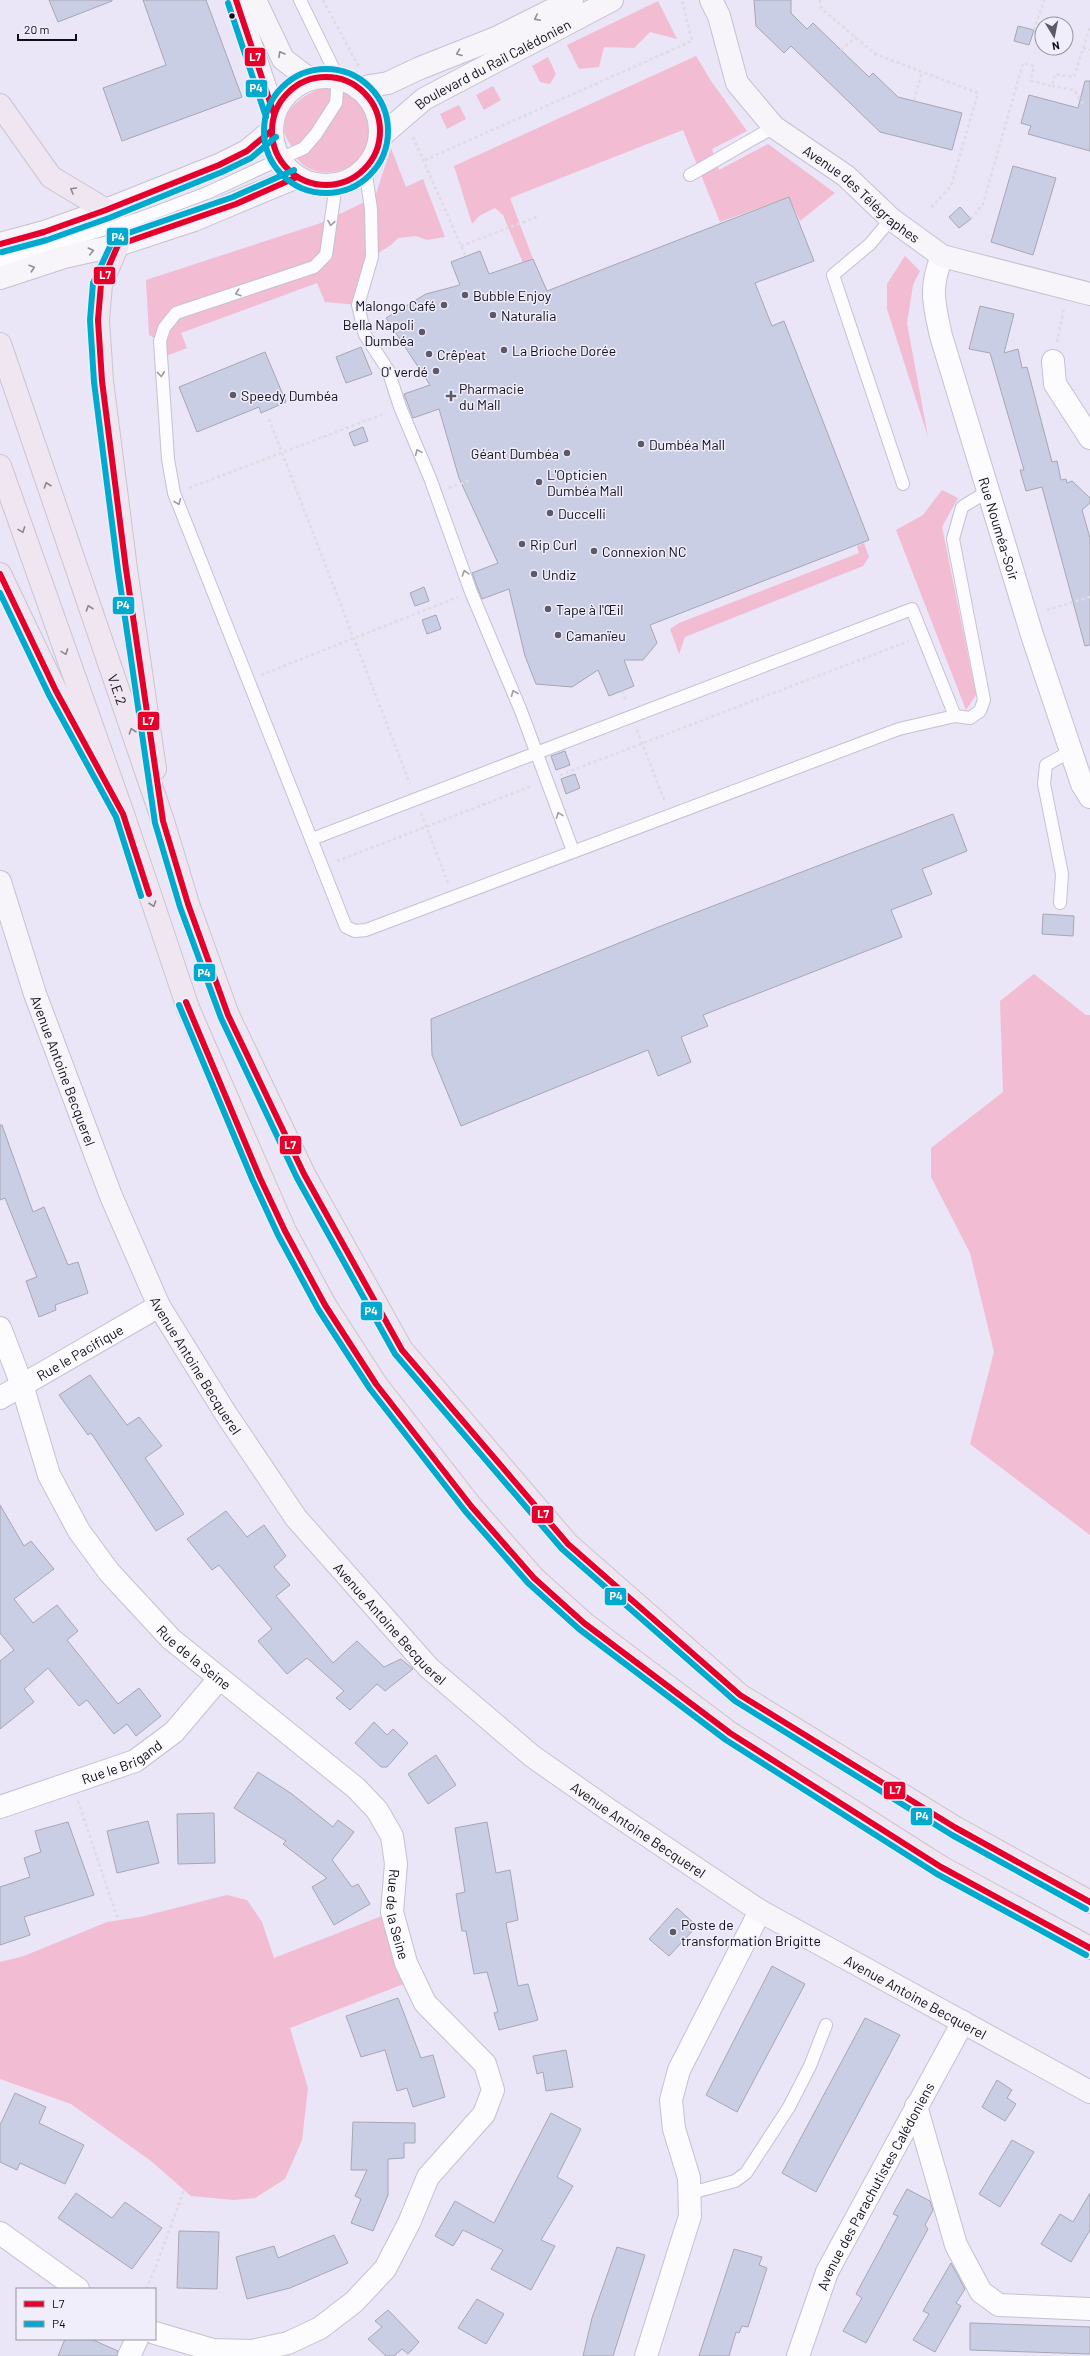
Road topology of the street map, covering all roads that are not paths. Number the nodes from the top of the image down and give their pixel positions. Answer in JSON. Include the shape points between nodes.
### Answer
{"nodes":[{"id":1,"x":236,"y":0,"type":"edge"},
{"id":2,"x":255,"y":0,"type":"edge"},
{"id":3,"x":300,"y":0,"type":"edge"},
{"id":4,"x":572,"y":0,"type":"edge"},
{"id":5,"x":612,"y":0,"type":"edge"},
{"id":6,"x":711,"y":0,"type":"edge"},
{"id":7,"x":338,"y":78,"type":"junction"},
{"id":8,"x":309,"y":80,"type":"junction"},
{"id":9,"x":364,"y":87,"type":"junction"},
{"id":10,"x":0,"y":105,"type":"edge"},
{"id":11,"x":273,"y":123,"type":"junction"},
{"id":12,"x":774,"y":127,"type":"junction"},
{"id":13,"x":380,"y":137,"type":"junction"},
{"id":14,"x":279,"y":159,"type":"junction"},
{"id":15,"x":366,"y":168,"type":"junction"},
{"id":16,"x":690,"y":175,"type":"dead end"},
{"id":17,"x":297,"y":177,"type":"junction"},
{"id":18,"x":336,"y":184,"type":"junction"},
{"id":19,"x":106,"y":210,"type":"junction"},
{"id":20,"x":891,"y":220,"type":"junction"},
{"id":21,"x":0,"y":244,"type":"edge"},
{"id":22,"x":54,"y":244,"type":"junction"},
{"id":23,"x":118,"y":245,"type":"junction"},
{"id":24,"x":942,"y":256,"type":"junction"},
{"id":25,"x":0,"y":261,"type":"edge"},
{"id":26,"x":0,"y":278,"type":"edge"},
{"id":27,"x":1090,"y":294,"type":"edge"},
{"id":28,"x":0,"y":344,"type":"edge"},
{"id":29,"x":1053,"y":361,"type":"road end"},
{"id":30,"x":1090,"y":438,"type":"edge"},
{"id":31,"x":0,"y":466,"type":"edge"},
{"id":32,"x":903,"y":484,"type":"dead end"},
{"id":33,"x":988,"y":491,"type":"junction"},
{"id":34,"x":0,"y":574,"type":"edge"},
{"id":35,"x":954,"y":716,"type":"junction"},
{"id":36,"x":1071,"y":751,"type":"junction"},
{"id":37,"x":536,"y":752,"type":"junction"},
{"id":38,"x":1090,"y":797,"type":"edge"},
{"id":39,"x":123,"y":814,"type":"junction"},
{"id":40,"x":162,"y":821,"type":"junction"},
{"id":41,"x":312,"y":839,"type":"junction"},
{"id":42,"x":573,"y":851,"type":"junction"},
{"id":43,"x":0,"y":882,"type":"edge"},
{"id":44,"x":1060,"y":903,"type":"dead end"},
{"id":45,"x":160,"y":1306,"type":"junction"},
{"id":46,"x":0,"y":1328,"type":"edge"},
{"id":47,"x":22,"y":1385,"type":"junction"},
{"id":48,"x":0,"y":1398,"type":"edge"},
{"id":49,"x":219,"y":1679,"type":"junction"},
{"id":50,"x":0,"y":1807,"type":"edge"},
{"id":51,"x":1090,"y":1902,"type":"edge"},
{"id":52,"x":760,"y":1911,"type":"junction"},
{"id":53,"x":1090,"y":1948,"type":"edge"},
{"id":54,"x":963,"y":2022,"type":"junction"},
{"id":55,"x":826,"y":2024,"type":"dead end"},
{"id":56,"x":1090,"y":2092,"type":"edge"},
{"id":57,"x":916,"y":2106,"type":"junction"},
{"id":58,"x":691,"y":2193,"type":"junction"},
{"id":59,"x":0,"y":2233,"type":"edge"},
{"id":60,"x":77,"y":2288,"type":"edge"},
{"id":61,"x":1090,"y":2309,"type":"edge"},
{"id":62,"x":156,"y":2333,"type":"edge"},
{"id":63,"x":137,"y":2340,"type":"edge"},
{"id":64,"x":129,"y":2356,"type":"edge"},
{"id":65,"x":646,"y":2356,"type":"edge"},
{"id":66,"x":798,"y":2356,"type":"edge"}],
"edges":[{"from":1,"to":11,"type":"street"},
{"from":8,"to":2,"type":"street","one_way":true,"via":[[283,59]]},
{"from":3,"to":7,"type":"lane"},
{"from":4,"to":9,"type":"street","name":"Boulevard du Rail Calédonien","one_way":true,"via":[[496,38],[388,83]]},
{"from":5,"to":13,"type":"street","name":"Boulevard du Rail Calédonien","via":[[424,99]]},
{"from":6,"to":12,"type":"street","name":"Avenue des Télégraphes","via":[[719,16],[737,83]]},
{"from":7,"to":8,"type":"street"},
{"from":7,"to":9,"type":"street"},
{"from":7,"to":14,"type":"lane","via":[[336,103],[316,134],[304,148]]},
{"from":8,"to":11,"type":"street","via":[[294,87],[282,99]]},
{"from":9,"to":13,"type":"street","via":[[376,110],[380,123]]},
{"from":19,"to":10,"type":"highway","one_way":true,"via":[[51,177]]},
{"from":11,"to":14,"type":"street"},
{"from":11,"to":19,"type":"street","via":[[248,151]]},
{"from":12,"to":16,"type":"lane"},
{"from":12,"to":20,"type":"street","name":"Avenue des Télégraphes","via":[[846,176]]},
{"from":13,"to":15,"type":"street","via":[[375,154]]},
{"from":14,"to":17,"type":"street"},
{"from":14,"to":22,"type":"lane","via":[[207,193],[138,219]]},
{"from":15,"to":18,"type":"street","via":[[352,178]]},
{"from":37,"to":15,"type":"lane","one_way":true,"via":[[471,592],[430,478],[400,408],[388,370],[365,335],[358,305],[372,257],[371,209]]},
{"from":17,"to":18,"type":"street","via":[[319,185]]},
{"from":17,"to":23,"type":"street","via":[[236,204]]},
{"from":18,"to":41,"type":"lane","one_way":true,"via":[[326,255],[314,267],[176,313],[164,328],[160,340],[168,459],[174,493]]},
{"from":19,"to":22,"type":"street"},
{"from":20,"to":24,"type":"street","name":"Avenue des Télégraphes"},
{"from":20,"to":32,"type":"lane","via":[[870,244],[833,275]]},
{"from":21,"to":22,"type":"street"},
{"from":22,"to":23,"type":"street","one_way":true},
{"from":22,"to":25,"type":"lane"},
{"from":26,"to":22,"type":"street","one_way":true},
{"from":23,"to":40,"type":"highway","via":[[101,284],[98,320],[102,381]]},
{"from":24,"to":27,"type":"street","name":"Avenue des Télégraphes"},
{"from":24,"to":33,"type":"street","name":"Rue Nouméa-Soir","via":[[933,283],[933,299],[941,336]]},
{"from":40,"to":28,"type":"highway","name":"V.E.2","one_way":true},
{"from":29,"to":30,"type":"street","via":[[1054,384]]},
{"from":31,"to":39,"type":"highway","one_way":true},
{"from":33,"to":35,"type":"lane","via":[[962,507],[953,538],[984,700],[980,711],[970,718]]},
{"from":33,"to":36,"type":"street","name":"Rue Nouméa-Soir","via":[[1026,617]]},
{"from":34,"to":39,"type":"highway","via":[[56,691]]},
{"from":35,"to":37,"type":"lane","via":[[912,609]]},
{"from":35,"to":42,"type":"lane","via":[[899,729]]},
{"from":36,"to":38,"type":"street","name":"Rue Nouméa-Soir","via":[[1082,784]]},
{"from":36,"to":44,"type":"lane","via":[[1046,765],[1044,784],[1062,874]]},
{"from":37,"to":41,"type":"lane"},
{"from":42,"to":37,"type":"lane","one_way":true},
{"from":39,"to":53,"type":"highway","one_way":true,"via":[[188,1008],[285,1231],[325,1305],[376,1384],[471,1506],[534,1578],[584,1623],[730,1734],[941,1867]]},
{"from":40,"to":51,"type":"highway","name":"V.E.2","via":[[188,904],[228,1015],[304,1174],[398,1343],[568,1544],[740,1695],[956,1828]]},
{"from":41,"to":42,"type":"lane","via":[[346,927],[355,930],[366,930]]},
{"from":43,"to":45,"type":"street","name":"Avenue Antoine Becquerel","via":[[44,1016],[111,1196]]},
{"from":45,"to":47,"type":"street","name":"Rue le Pacifique"},
{"from":45,"to":52,"type":"street","name":"Avenue Antoine Becquerel","via":[[226,1414],[296,1518],[429,1668],[532,1756]]},
{"from":46,"to":47,"type":"street","name":"Rue de la Seine"},
{"from":47,"to":48,"type":"street","name":"Rue le Pacifique"},
{"from":47,"to":49,"type":"street","name":"Rue de la Seine","via":[[49,1475],[79,1531],[109,1572],[161,1630]]},
{"from":49,"to":50,"type":"street","name":"Rue le Brigand","via":[[174,1732],[140,1757]]},
{"from":49,"to":62,"type":"street","name":"Rue de la Seine","via":[[356,1788],[377,1810],[392,1836],[396,1864],[392,1912],[406,1963],[425,2003],[485,2064],[493,2090],[484,2114],[428,2177],[385,2269],[354,2302],[320,2328],[288,2343],[252,2351],[213,2350]]},
{"from":52,"to":54,"type":"street","name":"Avenue Antoine Becquerel"},
{"from":52,"to":58,"type":"street","via":[[679,2070],[671,2100],[674,2129]]},
{"from":54,"to":56,"type":"street","name":"Avenue Antoine Becquerel"},
{"from":54,"to":57,"type":"street","name":"Avenue des Parachutistes Calédoniens"},
{"from":55,"to":58,"type":"lane","via":[[810,2066],[789,2107],[746,2173],[735,2182]]},
{"from":57,"to":61,"type":"street","via":[[956,2245],[981,2292],[999,2305]]},
{"from":57,"to":66,"type":"street","name":"Avenue des Parachutistes Calédoniens","via":[[827,2272]]},
{"from":58,"to":65,"type":"street","via":[[690,2216]]},
{"from":59,"to":60,"type":"street"},
{"from":63,"to":64,"type":"street"}]}
